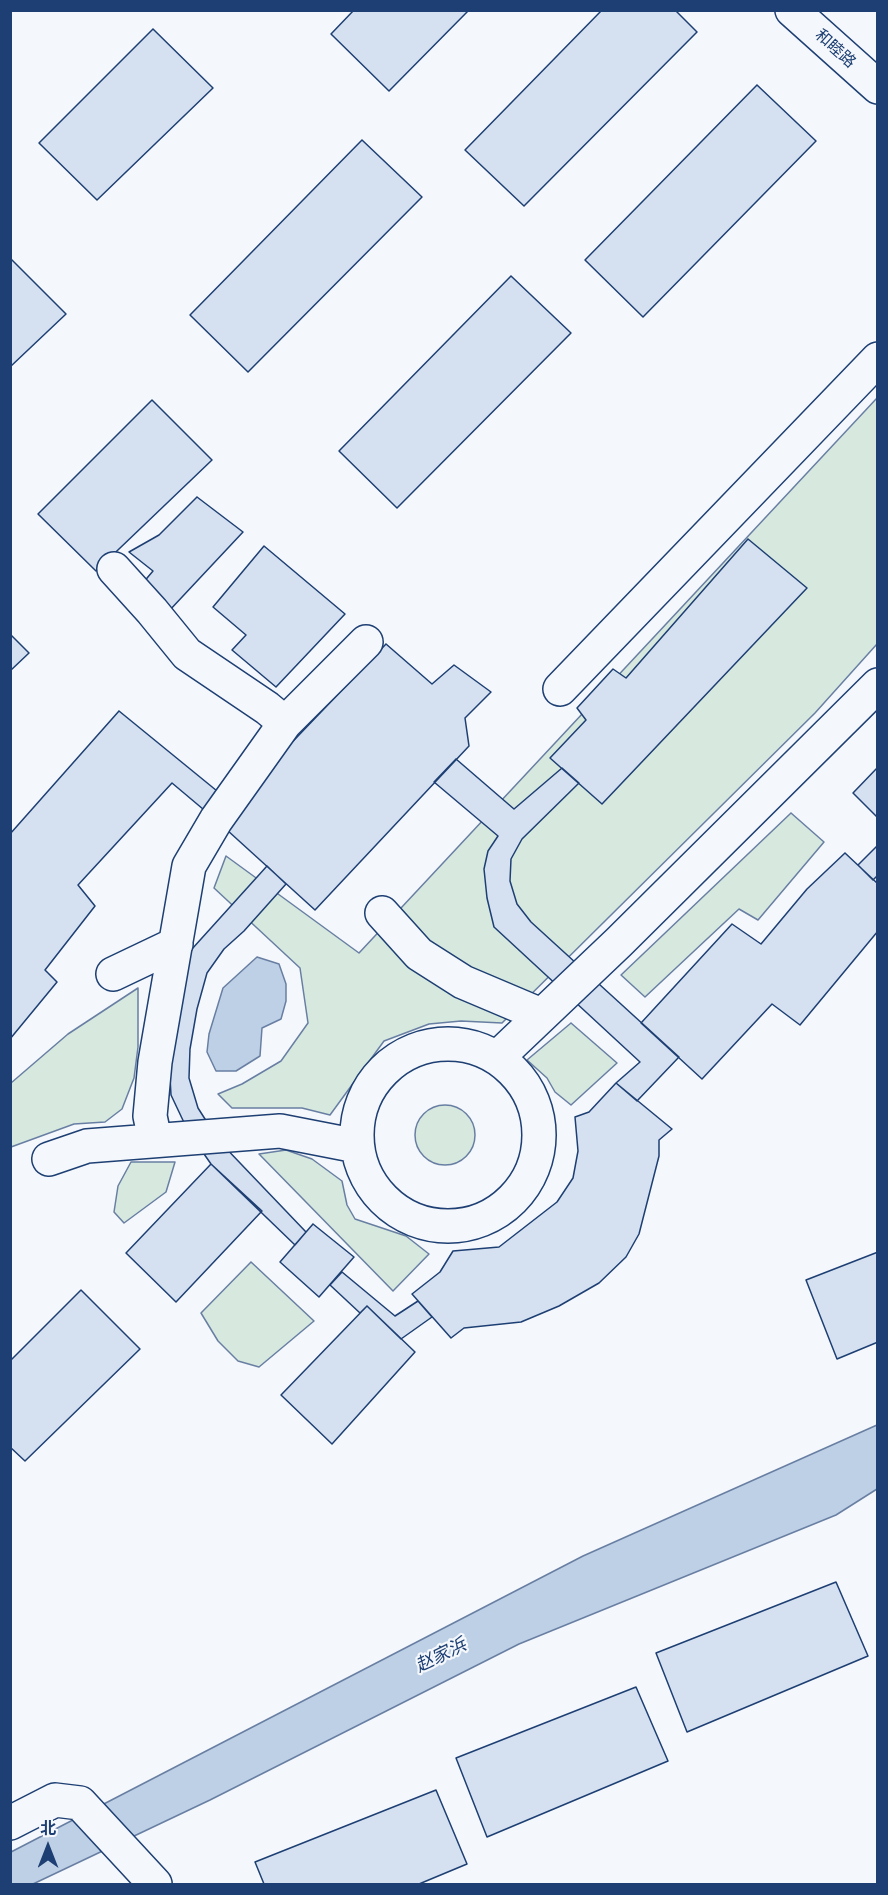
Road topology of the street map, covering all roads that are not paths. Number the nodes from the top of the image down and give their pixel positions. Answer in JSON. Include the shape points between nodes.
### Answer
{"nodes":[{"id":1,"x":792,"y":10,"type":"edge"},
{"id":2,"x":878,"y":87,"type":"edge"},
{"id":3,"x":878,"y":359,"type":"edge"},
{"id":4,"x":114,"y":569,"type":"dead end"},
{"id":5,"x":366,"y":642,"type":"dead end"},
{"id":6,"x":878,"y":685,"type":"edge"},
{"id":7,"x":560,"y":689,"type":"dead end"},
{"id":8,"x":285,"y":723,"type":"junction"},
{"id":9,"x":382,"y":913,"type":"dead end"},
{"id":10,"x":176,"y":944,"type":"junction"},
{"id":11,"x":113,"y":974,"type":"dead end"},
{"id":12,"x":541,"y":1015,"type":"junction"},
{"id":13,"x":497,"y":1058,"type":"junction"},
{"id":14,"x":155,"y":1140,"type":"junction"},
{"id":15,"x":357,"y":1146,"type":"junction"},
{"id":16,"x":48,"y":1159,"type":"dead end"},
{"id":17,"x":10,"y":1823,"type":"edge"},
{"id":18,"x":146,"y":1874,"type":"edge"}],
"edges":[{"from":1,"to":2,"type":"street","name":"和睦路"},
{"from":3,"to":7,"type":"street"},
{"from":4,"to":8,"type":"street","via":[[187,654]]},
{"from":5,"to":8,"type":"street"},
{"from":6,"to":12,"type":"street"},
{"from":8,"to":10,"type":"street","via":[[216,820],[189,866]]},
{"from":9,"to":12,"type":"street","via":[[419,954],[445,971]]},
{"from":10,"to":11,"type":"street"},
{"from":10,"to":14,"type":"street","via":[[155,1062],[150,1116]]},
{"from":12,"to":13,"type":"street"},
{"from":13,"to":15,"type":"street","via":[[470,1046],[440,1044],[412,1051],[387,1067],[368,1090],[358,1117]]},
{"from":13,"to":15,"type":"street","via":[[520,1078],[534,1106],[539,1136],[534,1166],[524,1185],[495,1214],[466,1225],[434,1225],[405,1216],[381,1198],[370,1182]]},
{"from":14,"to":15,"type":"street","via":[[280,1131]]},
{"from":14,"to":16,"type":"street","via":[[87,1146]]},
{"from":17,"to":18,"type":"street","via":[[55,1800],[80,1803]]}]}
